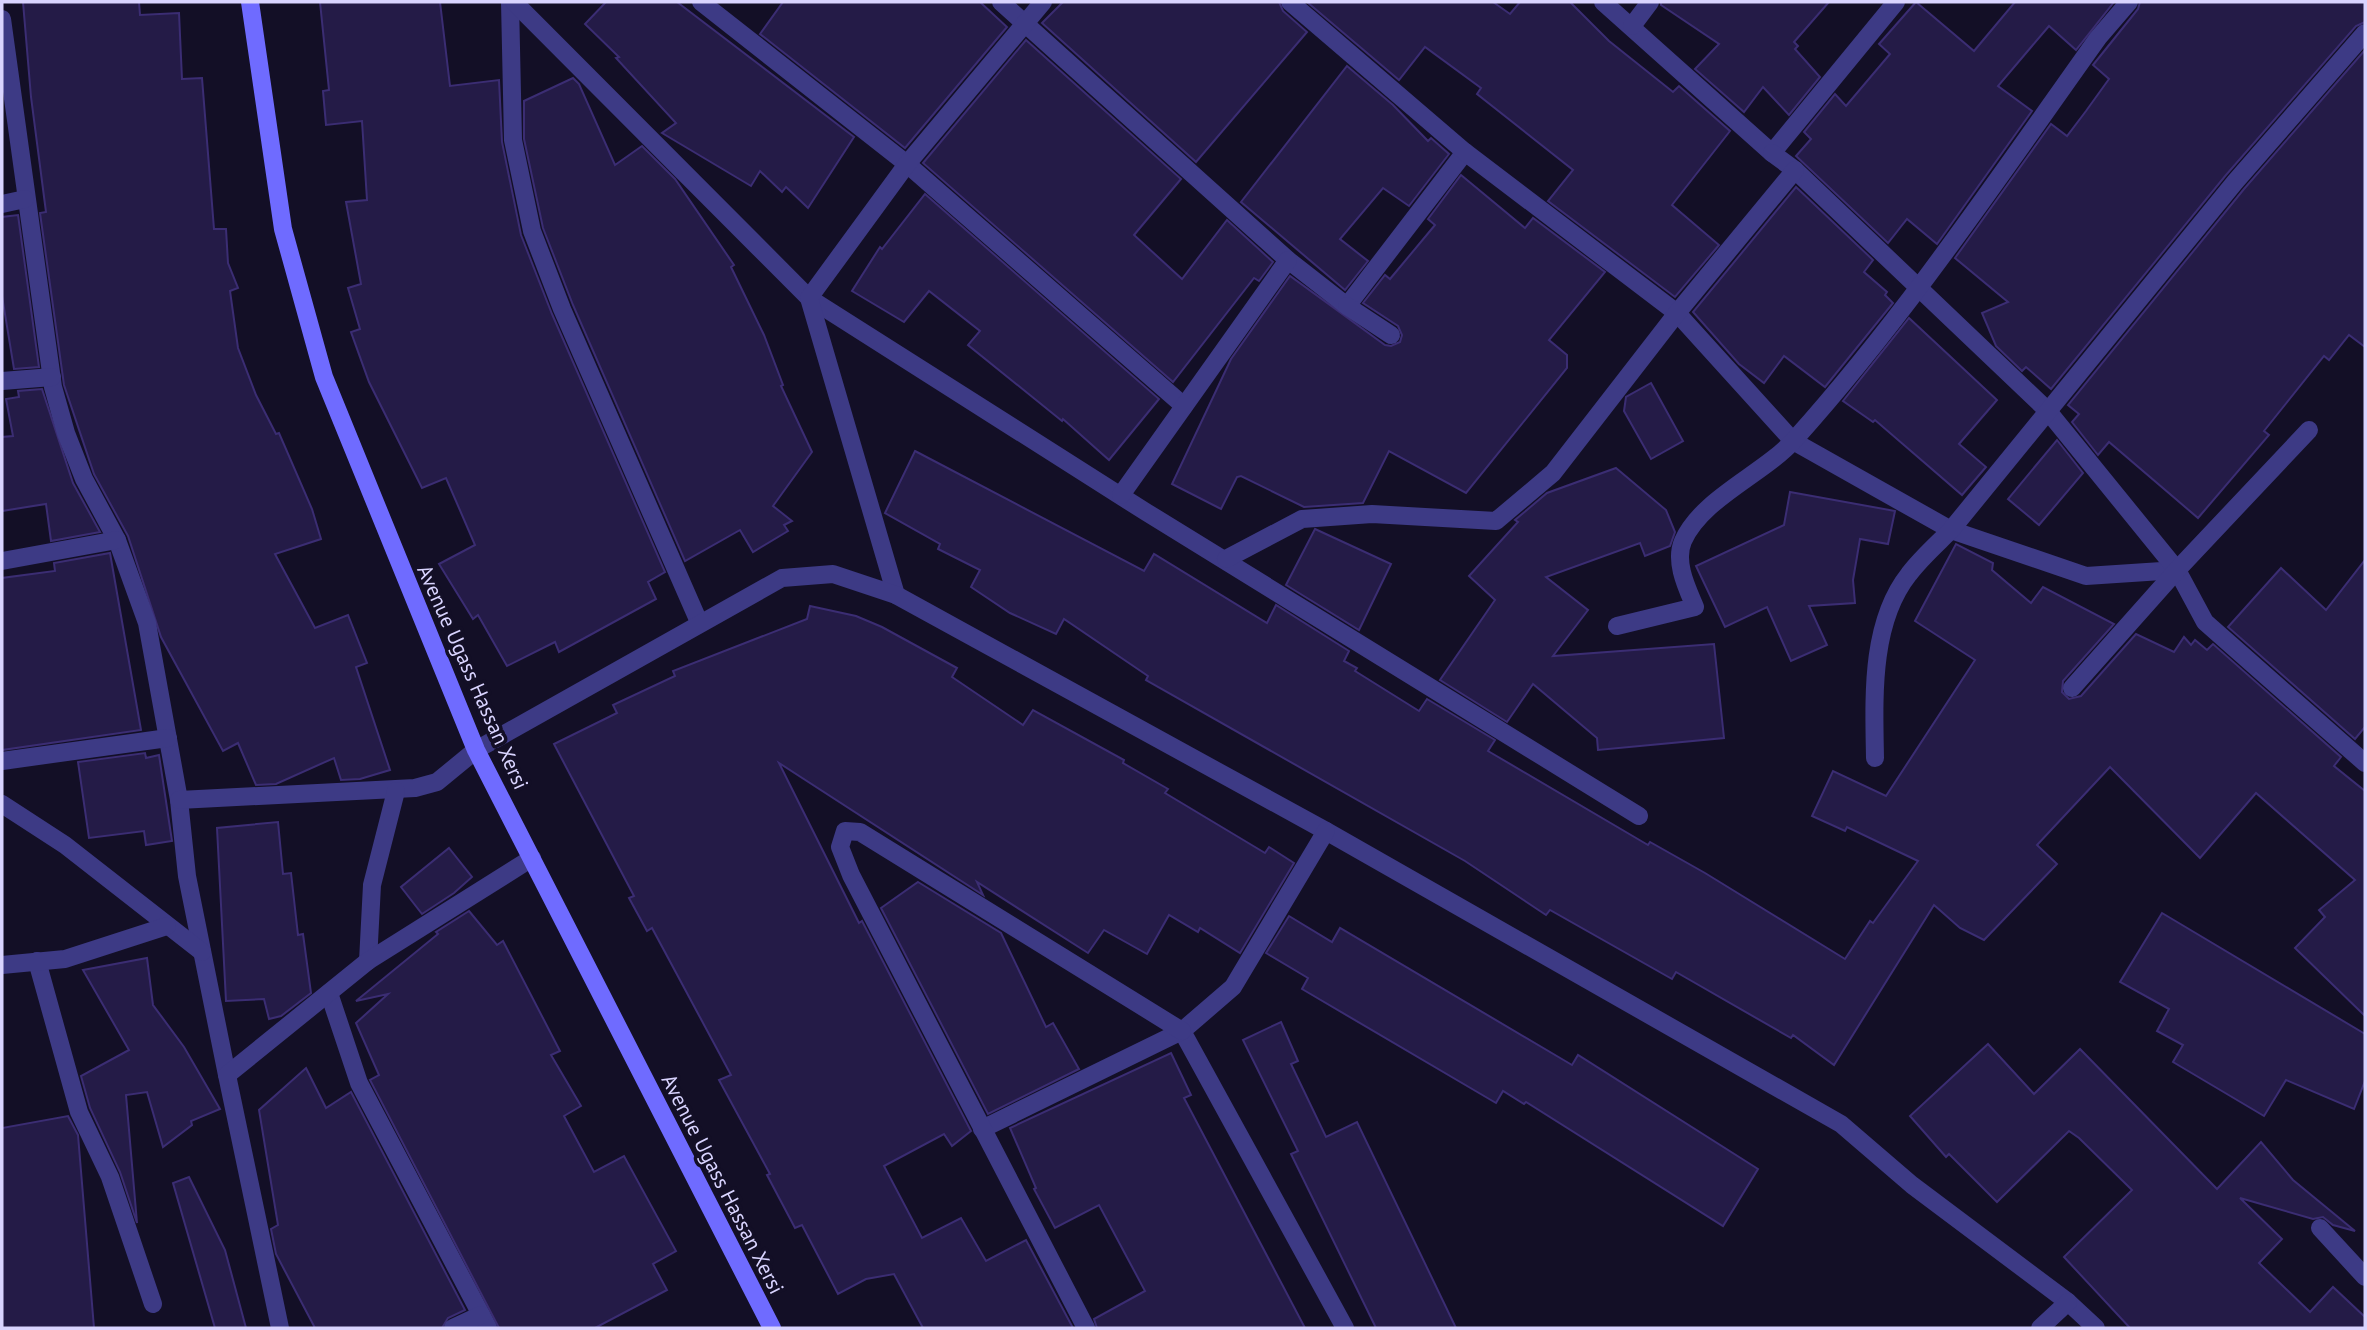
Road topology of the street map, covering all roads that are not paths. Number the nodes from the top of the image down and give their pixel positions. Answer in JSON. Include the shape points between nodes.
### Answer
{"nodes":[{"id":1,"x":250,"y":2,"type":"edge"},
{"id":2,"x":512,"y":2,"type":"edge"},
{"id":3,"x":701,"y":2,"type":"edge"},
{"id":4,"x":1001,"y":2,"type":"edge"},
{"id":5,"x":1043,"y":2,"type":"edge"},
{"id":6,"x":1290,"y":2,"type":"edge"},
{"id":7,"x":1603,"y":2,"type":"edge"},
{"id":8,"x":1650,"y":2,"type":"edge"},
{"id":9,"x":1896,"y":2,"type":"edge"},
{"id":10,"x":2129,"y":2,"type":"edge"},
{"id":11,"x":2,"y":19,"type":"edge"},
{"id":12,"x":1026,"y":22,"type":"junction"},
{"id":13,"x":1632,"y":26,"type":"junction"},
{"id":14,"x":2365,"y":33,"type":"edge"},
{"id":15,"x":1465,"y":152,"type":"junction"},
{"id":16,"x":1772,"y":153,"type":"junction"},
{"id":17,"x":907,"y":164,"type":"junction"},
{"id":18,"x":1795,"y":170,"type":"junction"},
{"id":19,"x":25,"y":199,"type":"junction"},
{"id":20,"x":2,"y":204,"type":"edge"},
{"id":21,"x":1288,"y":260,"type":"junction"},
{"id":22,"x":1919,"y":288,"type":"junction"},
{"id":23,"x":809,"y":298,"type":"junction"},
{"id":24,"x":1347,"y":306,"type":"junction"},
{"id":25,"x":1677,"y":313,"type":"junction"},
{"id":26,"x":1391,"y":335,"type":"dead end"},
{"id":27,"x":52,"y":377,"type":"junction"},
{"id":28,"x":2,"y":381,"type":"edge"},
{"id":29,"x":1184,"y":406,"type":"junction"},
{"id":30,"x":2048,"y":410,"type":"junction"},
{"id":31,"x":2309,"y":429,"type":"dead end"},
{"id":32,"x":1794,"y":441,"type":"junction"},
{"id":33,"x":1121,"y":495,"type":"junction"},
{"id":34,"x":1951,"y":530,"type":"junction"},
{"id":35,"x":117,"y":540,"type":"junction"},
{"id":36,"x":1226,"y":559,"type":"junction"},
{"id":37,"x":2,"y":561,"type":"edge"},
{"id":38,"x":2177,"y":570,"type":"junction"},
{"id":39,"x":895,"y":595,"type":"junction"},
{"id":40,"x":699,"y":622,"type":"junction"},
{"id":41,"x":1617,"y":626,"type":"dead end"},
{"id":42,"x":2073,"y":688,"type":"dead end"},
{"id":43,"x":168,"y":738,"type":"junction"},
{"id":44,"x":477,"y":750,"type":"junction"},
{"id":45,"x":1875,"y":758,"type":"dead end"},
{"id":46,"x":2,"y":761,"type":"edge"},
{"id":47,"x":2365,"y":763,"type":"edge"},
{"id":48,"x":396,"y":791,"type":"junction"},
{"id":49,"x":179,"y":800,"type":"junction"},
{"id":50,"x":2,"y":804,"type":"edge"},
{"id":51,"x":1639,"y":816,"type":"dead end"},
{"id":52,"x":1326,"y":831,"type":"junction"},
{"id":53,"x":532,"y":859,"type":"junction"},
{"id":54,"x":167,"y":926,"type":"junction"},
{"id":55,"x":202,"y":952,"type":"junction"},
{"id":56,"x":37,"y":961,"type":"junction"},
{"id":57,"x":368,"y":961,"type":"junction"},
{"id":58,"x":2,"y":965,"type":"edge"},
{"id":59,"x":329,"y":993,"type":"junction"},
{"id":60,"x":1182,"y":1031,"type":"junction"},
{"id":61,"x":227,"y":1075,"type":"junction"},
{"id":62,"x":982,"y":1129,"type":"junction"},
{"id":63,"x":2320,"y":1228,"type":"dead end"},
{"id":64,"x":2365,"y":1277,"type":"edge"},
{"id":65,"x":2068,"y":1302,"type":"junction"},
{"id":66,"x":153,"y":1304,"type":"dead end"},
{"id":67,"x":484,"y":1322,"type":"edge"},
{"id":68,"x":280,"y":1328,"type":"edge"},
{"id":69,"x":453,"y":1328,"type":"edge"},
{"id":70,"x":772,"y":1328,"type":"edge"},
{"id":71,"x":1086,"y":1328,"type":"edge"},
{"id":72,"x":1345,"y":1328,"type":"edge"},
{"id":73,"x":2040,"y":1328,"type":"edge"},
{"id":74,"x":2096,"y":1328,"type":"edge"}],
"edges":[{"from":1,"to":44,"type":"main road","name":"Avenue Ugass Hassan Xersi","via":[[282,229],[324,377]]},
{"from":2,"to":23,"type":"street"},
{"from":2,"to":40,"type":"street","via":[[513,140],[532,230]]},
{"from":3,"to":17,"type":"street"},
{"from":4,"to":12,"type":"street"},
{"from":5,"to":12,"type":"street"},
{"from":6,"to":15,"type":"street"},
{"from":7,"to":13,"type":"street"},
{"from":8,"to":13,"type":"street"},
{"from":9,"to":16,"type":"street"},
{"from":10,"to":22,"type":"street","via":[[2098,38]]},
{"from":11,"to":19,"type":"street"},
{"from":12,"to":17,"type":"street"},
{"from":12,"to":21,"type":"street"},
{"from":13,"to":16,"type":"street"},
{"from":14,"to":30,"type":"street","via":[[2235,181]]},
{"from":15,"to":24,"type":"street"},
{"from":15,"to":25,"type":"street"},
{"from":16,"to":18,"type":"street"},
{"from":17,"to":23,"type":"street"},
{"from":17,"to":29,"type":"street"},
{"from":18,"to":22,"type":"street"},
{"from":18,"to":25,"type":"street"},
{"from":19,"to":20,"type":"street"},
{"from":19,"to":27,"type":"street"},
{"from":21,"to":24,"type":"street"},
{"from":21,"to":29,"type":"street"},
{"from":22,"to":30,"type":"street"},
{"from":22,"to":32,"type":"street"},
{"from":23,"to":33,"type":"street"},
{"from":23,"to":39,"type":"street"},
{"from":24,"to":26,"type":"street"},
{"from":25,"to":32,"type":"street"},
{"from":25,"to":36,"type":"street","via":[[1553,473],[1496,521],[1372,514],[1302,519]]},
{"from":27,"to":28,"type":"street"},
{"from":27,"to":35,"type":"street","via":[[70,445]]},
{"from":29,"to":33,"type":"street"},
{"from":30,"to":34,"type":"street"},
{"from":30,"to":38,"type":"street"},
{"from":31,"to":38,"type":"street"},
{"from":32,"to":34,"type":"street"},
{"from":32,"to":41,"type":"street","via":[[1700,516],[1682,543],[1682,576],[1695,607]]},
{"from":33,"to":36,"type":"street"},
{"from":34,"to":38,"type":"street","via":[[2086,576]]},
{"from":34,"to":45,"type":"street","via":[[1908,575],[1882,629],[1874,692]]},
{"from":35,"to":37,"type":"street"},
{"from":35,"to":43,"type":"street","via":[[146,623]]},
{"from":36,"to":51,"type":"street"},
{"from":38,"to":42,"type":"street"},
{"from":38,"to":47,"type":"street","via":[[2205,622]]},
{"from":39,"to":40,"type":"street","via":[[833,574],[782,578]]},
{"from":39,"to":52,"type":"street"},
{"from":40,"to":44,"type":"street"},
{"from":43,"to":46,"type":"street"},
{"from":43,"to":49,"type":"street"},
{"from":44,"to":48,"type":"street","via":[[437,782]]},
{"from":44,"to":53,"type":"main road","name":"Avenue Ugass Hassan Xersi"},
{"from":48,"to":49,"type":"street"},
{"from":48,"to":57,"type":"street","via":[[372,885]]},
{"from":49,"to":55,"type":"street"},
{"from":50,"to":54,"type":"street","via":[[65,845]]},
{"from":52,"to":60,"type":"street","via":[[1233,987]]},
{"from":52,"to":65,"type":"street","via":[[1842,1124],[1912,1185]]},
{"from":53,"to":57,"type":"street"},
{"from":53,"to":70,"type":"main road","name":"Avenue Ugass Hassan Xersi"},
{"from":54,"to":55,"type":"street"},
{"from":54,"to":56,"type":"street","via":[[65,958]]},
{"from":55,"to":61,"type":"street"},
{"from":56,"to":58,"type":"street"},
{"from":56,"to":66,"type":"street","via":[[79,1112],[110,1177]]},
{"from":57,"to":59,"type":"street"},
{"from":59,"to":61,"type":"street"},
{"from":59,"to":67,"type":"street","via":[[359,1083]]},
{"from":60,"to":62,"type":"street"},
{"from":60,"to":62,"type":"street","via":[[860,832],[845,831],[840,847],[851,875]]},
{"from":60,"to":72,"type":"street"},
{"from":61,"to":68,"type":"street"},
{"from":62,"to":71,"type":"street"},
{"from":63,"to":64,"type":"street"},
{"from":65,"to":73,"type":"street"},
{"from":65,"to":74,"type":"street"},
{"from":67,"to":69,"type":"street"}]}
